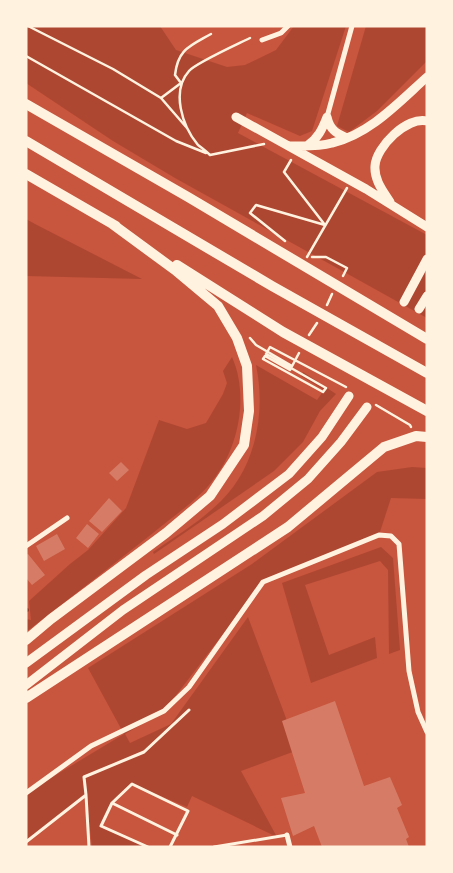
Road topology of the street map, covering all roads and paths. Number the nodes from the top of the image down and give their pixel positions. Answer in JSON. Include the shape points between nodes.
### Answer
{"nodes":[{"id":1,"x":28,"y":26,"type":"edge"},
{"id":2,"x":288,"y":26,"type":"edge"},
{"id":3,"x":352,"y":26,"type":"edge"},
{"id":4,"x":211,"y":34,"type":"dead end"},
{"id":5,"x":250,"y":38,"type":"dead end"},
{"id":6,"x":262,"y":40,"type":"dead end"},
{"id":7,"x":26,"y":56,"type":"edge"},
{"id":8,"x":427,"y":77,"type":"edge"},
{"id":9,"x":181,"y":83,"type":"junction"},
{"id":10,"x":161,"y":98,"type":"junction"},
{"id":11,"x":26,"y":104,"type":"edge"},
{"id":12,"x":236,"y":117,"type":"dead end"},
{"id":13,"x":327,"y":118,"type":"junction"},
{"id":14,"x":427,"y":121,"type":"edge"},
{"id":15,"x":188,"y":129,"type":"junction"},
{"id":16,"x":347,"y":138,"type":"junction"},
{"id":17,"x":26,"y":141,"type":"edge"},
{"id":18,"x":284,"y":144,"type":"junction"},
{"id":19,"x":306,"y":146,"type":"junction"},
{"id":20,"x":297,"y":151,"type":"junction"},
{"id":21,"x":210,"y":155,"type":"junction"},
{"id":22,"x":26,"y":174,"type":"edge"},
{"id":23,"x":352,"y":181,"type":"junction"},
{"id":24,"x":393,"y":206,"type":"junction"},
{"id":25,"x":111,"y":223,"type":"junction"},
{"id":26,"x":325,"y":225,"type":"junction"},
{"id":27,"x":427,"y":228,"type":"edge"},
{"id":28,"x":314,"y":243,"type":"dead end"},
{"id":29,"x":292,"y":246,"type":"dead end"},
{"id":30,"x":306,"y":258,"type":"dead end"},
{"id":31,"x":427,"y":259,"type":"edge"},
{"id":32,"x":343,"y":276,"type":"dead end"},
{"id":33,"x":427,"y":296,"type":"edge"},
{"id":34,"x":404,"y":302,"type":"dead end"},
{"id":35,"x":419,"y":309,"type":"dead end"},
{"id":36,"x":245,"y":333,"type":"dead end"},
{"id":37,"x":427,"y":339,"type":"edge"},
{"id":38,"x":270,"y":356,"type":"dead end"},
{"id":39,"x":292,"y":366,"type":"dead end"},
{"id":40,"x":290,"y":370,"type":"dead end"},
{"id":41,"x":427,"y":373,"type":"edge"},
{"id":42,"x":349,"y":396,"type":"dead end"},
{"id":43,"x":367,"y":407,"type":"dead end"},
{"id":44,"x":427,"y":411,"type":"edge"},
{"id":45,"x":427,"y":437,"type":"edge"},
{"id":46,"x":67,"y":518,"type":"dead end"},
{"id":47,"x":26,"y":546,"type":"edge"},
{"id":48,"x":26,"y":640,"type":"edge"},
{"id":49,"x":26,"y":663,"type":"edge"},
{"id":50,"x":26,"y":685,"type":"edge"},
{"id":51,"x":26,"y":698,"type":"edge"},
{"id":52,"x":189,"y":710,"type":"dead end"},
{"id":53,"x":427,"y":732,"type":"edge"},
{"id":54,"x":26,"y":793,"type":"edge"},
{"id":55,"x":86,"y":795,"type":"junction"},
{"id":56,"x":112,"y":803,"type":"junction"},
{"id":57,"x":177,"y":835,"type":"junction"},
{"id":58,"x":287,"y":836,"type":"joint"},
{"id":59,"x":26,"y":842,"type":"edge"},
{"id":60,"x":89,"y":847,"type":"edge"},
{"id":61,"x":148,"y":847,"type":"edge"},
{"id":62,"x":170,"y":847,"type":"edge"},
{"id":63,"x":214,"y":847,"type":"edge"},
{"id":64,"x":290,"y":847,"type":"edge"}],
"edges":[{"from":1,"to":10,"type":"path"},
{"from":2,"to":6,"type":"street","via":[[281,34]]},
{"from":3,"to":13,"type":"street"},
{"from":4,"to":9,"type":"path","via":[[184,49],[177,61],[175,75]]},
{"from":5,"to":9,"type":"path","via":[[190,69]]},
{"from":7,"to":21,"type":"path","via":[[176,141]]},
{"from":8,"to":16,"type":"main road","via":[[379,120]]},
{"from":9,"to":10,"type":"path"},
{"from":9,"to":15,"type":"path","via":[[180,106]]},
{"from":10,"to":15,"type":"path"},
{"from":11,"to":37,"type":"highway"},
{"from":12,"to":18,"type":"main road"},
{"from":13,"to":16,"type":"main road","via":[[333,132]]},
{"from":13,"to":19,"type":"main road","via":[[316,140]]},
{"from":14,"to":24,"type":"main road","via":[[415,121],[394,135],[377,156],[376,176]]},
{"from":15,"to":21,"type":"path","via":[[198,145]]},
{"from":16,"to":19,"type":"main road","via":[[332,144]]},
{"from":17,"to":41,"type":"highway"},
{"from":18,"to":19,"type":"main road"},
{"from":18,"to":20,"type":"main road"},
{"from":18,"to":21,"type":"path"},
{"from":20,"to":23,"type":"main road"},
{"from":20,"to":26,"type":"path","via":[[284,172]]},
{"from":22,"to":25,"type":"highway"},
{"from":23,"to":24,"type":"main road"},
{"from":23,"to":26,"type":"path"},
{"from":24,"to":27,"type":"main road"},
{"from":25,"to":44,"type":"highway","via":[[283,332]]},
{"from":25,"to":48,"type":"highway","via":[[218,306],[237,338],[247,366],[249,411],[244,446],[210,496]]},
{"from":26,"to":28,"type":"path"},
{"from":26,"to":29,"type":"path","via":[[256,205],[250,213]]},
{"from":30,"to":32,"type":"path","via":[[326,257],[347,268]]},
{"from":31,"to":34,"type":"main road"},
{"from":33,"to":35,"type":"main road"},
{"from":36,"to":39,"type":"path","via":[[256,345]]},
{"from":38,"to":40,"type":"path","via":[[326,388],[323,392],[263,359],[265,356]]},
{"from":42,"to":49,"type":"main road","via":[[322,436],[289,474]]},
{"from":43,"to":50,"type":"main road","via":[[308,480],[263,516],[123,610]]},
{"from":45,"to":51,"type":"highway","via":[[416,436],[384,447],[288,527]]},
{"from":46,"to":47,"type":"street"},
{"from":52,"to":55,"type":"lane","via":[[144,752],[84,777]]},
{"from":53,"to":54,"type":"street","via":[[418,712],[409,671],[399,544],[391,536],[380,535],[263,582],[189,687],[164,711],[91,746]]},
{"from":55,"to":59,"type":"lane"},
{"from":55,"to":60,"type":"lane"},
{"from":56,"to":57,"type":"lane"},
{"from":56,"to":57,"type":"lane","via":[[132,784],[188,811]]},
{"from":56,"to":61,"type":"lane","via":[[101,826]]},
{"from":57,"to":62,"type":"lane"},
{"from":58,"to":63,"type":"lane"},
{"from":58,"to":64,"type":"street"}]}
